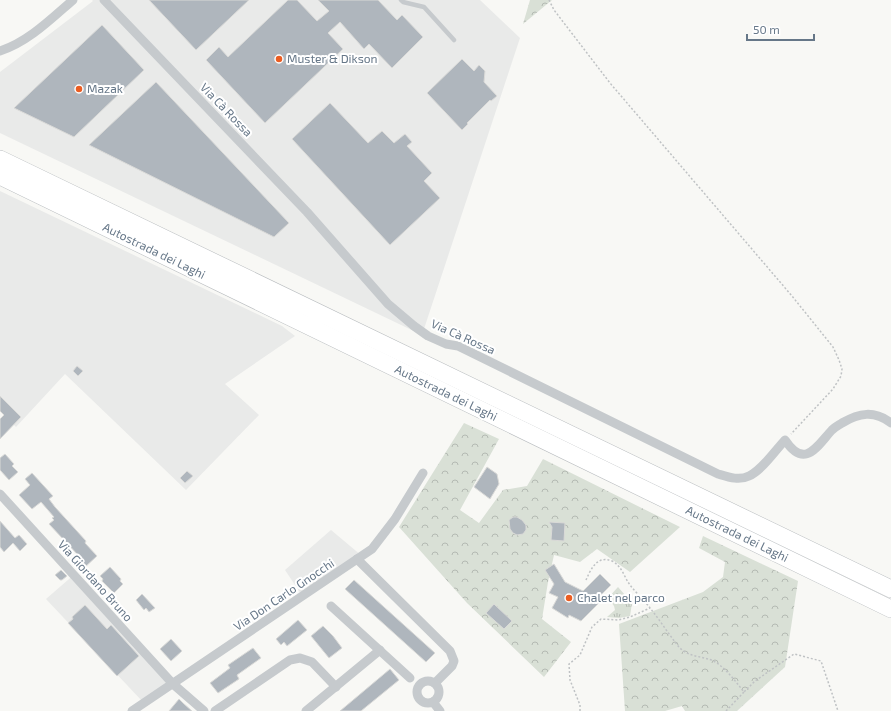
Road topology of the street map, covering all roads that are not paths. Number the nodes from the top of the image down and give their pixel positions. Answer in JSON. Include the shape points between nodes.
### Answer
{"nodes":[{"id":1,"x":73,"y":0,"type":"edge"},
{"id":2,"x":104,"y":0,"type":"edge"},
{"id":3,"x":401,"y":0,"type":"edge"},
{"id":4,"x":454,"y":40,"type":"dead end"},
{"id":5,"x":0,"y":50,"type":"edge"},
{"id":6,"x":0,"y":159,"type":"edge"},
{"id":7,"x":0,"y":176,"type":"edge"},
{"id":8,"x":891,"y":423,"type":"edge"},
{"id":9,"x":423,"y":473,"type":"dead end"},
{"id":10,"x":0,"y":494,"type":"edge"},
{"id":11,"x":357,"y":559,"type":"junction"},
{"id":12,"x":891,"y":589,"type":"edge"},
{"id":13,"x":331,"y":606,"type":"dead end"},
{"id":14,"x":891,"y":609,"type":"edge"},
{"id":15,"x":380,"y":650,"type":"junction"},
{"id":16,"x":410,"y":678,"type":"dead end"},
{"id":17,"x":435,"y":683,"type":"junction"},
{"id":18,"x":173,"y":684,"type":"junction"},
{"id":19,"x":336,"y":687,"type":"junction"},
{"id":20,"x":433,"y":702,"type":"junction"},
{"id":21,"x":132,"y":711,"type":"edge"},
{"id":22,"x":204,"y":711,"type":"edge"},
{"id":23,"x":215,"y":711,"type":"edge"},
{"id":24,"x":306,"y":711,"type":"edge"},
{"id":25,"x":440,"y":711,"type":"edge"}],
"edges":[{"from":1,"to":5,"type":"street","via":[[48,22],[12,47]]},
{"from":2,"to":8,"type":"street","name":"Via Cà Rossa","via":[[307,212],[388,304],[428,336],[458,346],[731,478],[749,476],[759,469],[785,440],[796,452],[804,454],[814,451],[833,429],[854,416],[874,414]]},
{"from":3,"to":4,"type":"lane","via":[[424,7]]},
{"from":6,"to":12,"type":"highway","name":"Autostrada dei Laghi"},
{"from":7,"to":14,"type":"highway","name":"Autostrada dei Laghi"},
{"from":9,"to":11,"type":"street","name":"Via Don Carlo Gnocchi","via":[[395,519],[372,549]]},
{"from":10,"to":18,"type":"street","name":"Via Giordano Bruno"},
{"from":11,"to":17,"type":"street","via":[[450,651],[454,661],[452,666]]},
{"from":11,"to":18,"type":"street","name":"Via Don Carlo Gnocchi"},
{"from":13,"to":15,"type":"street"},
{"from":15,"to":16,"type":"street"},
{"from":15,"to":19,"type":"street"},
{"from":17,"to":20,"type":"street","via":[[439,693]]},
{"from":17,"to":20,"type":"street","via":[[424,681],[418,685],[416,692],[422,702]]},
{"from":18,"to":21,"type":"street","name":"Via Don Carlo Gnocchi"},
{"from":18,"to":22,"type":"street","name":"Via Giordano Bruno"},
{"from":19,"to":23,"type":"street","via":[[312,662],[300,658],[290,660]]},
{"from":19,"to":24,"type":"street"},
{"from":20,"to":25,"type":"street"}]}
